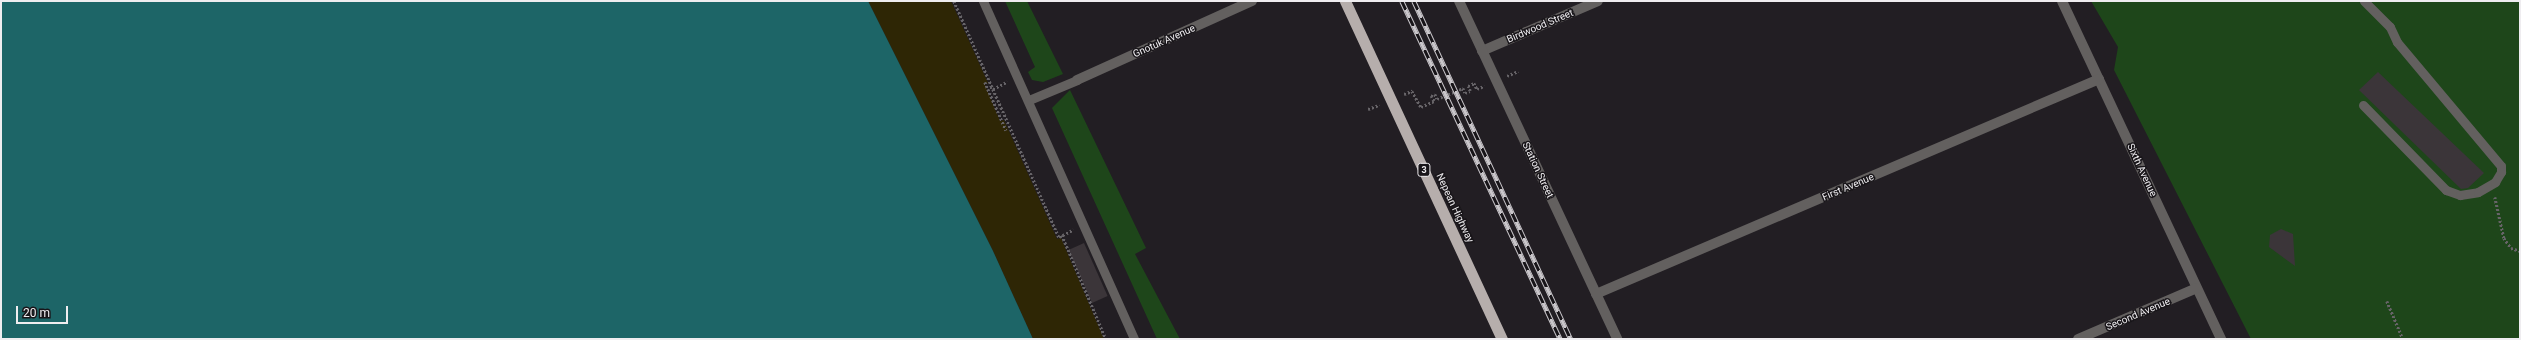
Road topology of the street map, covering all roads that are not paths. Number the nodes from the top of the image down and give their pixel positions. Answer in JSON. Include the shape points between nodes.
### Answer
{"nodes":[{"id":1,"x":983,"y":1,"type":"edge"},
{"id":2,"x":1252,"y":1,"type":"edge"},
{"id":3,"x":1345,"y":1,"type":"edge"},
{"id":4,"x":1459,"y":1,"type":"edge"},
{"id":5,"x":1598,"y":1,"type":"edge"},
{"id":6,"x":2062,"y":1,"type":"edge"},
{"id":7,"x":2364,"y":1,"type":"edge"},
{"id":8,"x":1482,"y":50,"type":"junction"},
{"id":9,"x":2099,"y":79,"type":"junction"},
{"id":10,"x":1077,"y":80,"type":"joint"},
{"id":11,"x":1029,"y":100,"type":"junction"},
{"id":12,"x":2363,"y":105,"type":"dead end"},
{"id":13,"x":2197,"y":288,"type":"junction"},
{"id":14,"x":1596,"y":294,"type":"junction"},
{"id":15,"x":1134,"y":339,"type":"edge"},
{"id":16,"x":1502,"y":339,"type":"edge"},
{"id":17,"x":1617,"y":339,"type":"edge"},
{"id":18,"x":2078,"y":339,"type":"edge"},
{"id":19,"x":2221,"y":339,"type":"edge"}],
"edges":[{"from":1,"to":11,"type":"lane"},
{"from":2,"to":10,"type":"street","name":"Gnotuk Avenue"},
{"from":3,"to":16,"type":"highway","name":"Nepean Highway","number":"3"},
{"from":4,"to":8,"type":"street","name":"Station Street"},
{"from":5,"to":8,"type":"street","name":"Birdwood Street"},
{"from":6,"to":9,"type":"street","name":"Sixth Avenue"},
{"from":7,"to":12,"type":"lane","via":[[2390,27],[2397,42],[2501,166],[2501,172],[2495,182],[2478,192],[2460,195],[2446,190]]},
{"from":8,"to":14,"type":"street","name":"Station Street"},
{"from":9,"to":13,"type":"street","name":"Sixth Avenue"},
{"from":9,"to":14,"type":"street","name":"First Avenue"},
{"from":10,"to":11,"type":"lane"},
{"from":11,"to":15,"type":"lane"},
{"from":13,"to":18,"type":"street","name":"Second Avenue"},
{"from":13,"to":19,"type":"street","name":"Sixth Avenue"},
{"from":14,"to":17,"type":"street","name":"Station Street"}]}
